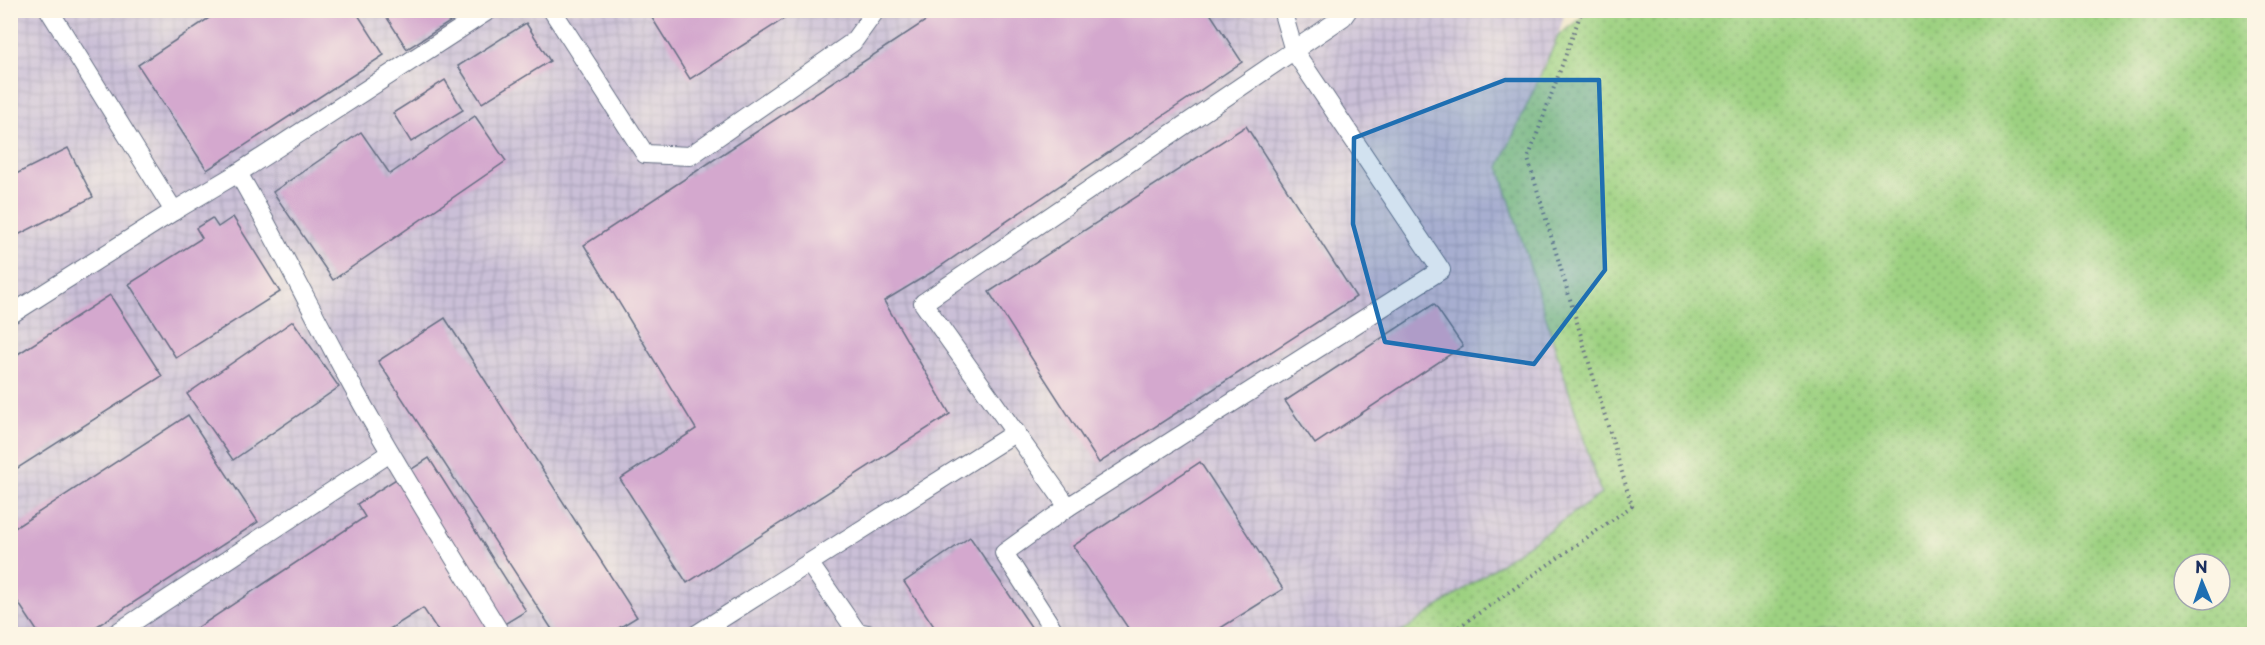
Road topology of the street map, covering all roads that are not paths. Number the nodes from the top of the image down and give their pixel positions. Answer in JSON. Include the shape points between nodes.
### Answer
{"nodes":[{"id":1,"x":49,"y":10,"type":"edge"},
{"id":2,"x":489,"y":10,"type":"edge"},
{"id":3,"x":552,"y":10,"type":"edge"},
{"id":4,"x":876,"y":10,"type":"edge"},
{"id":5,"x":1282,"y":10,"type":"edge"},
{"id":6,"x":1348,"y":10,"type":"edge"},
{"id":7,"x":1294,"y":51,"type":"junction"},
{"id":8,"x":238,"y":173,"type":"junction"},
{"id":9,"x":174,"y":211,"type":"junction"},
{"id":10,"x":10,"y":315,"type":"edge"},
{"id":11,"x":1016,"y":432,"type":"junction"},
{"id":12,"x":390,"y":453,"type":"junction"},
{"id":13,"x":1068,"y":507,"type":"junction"},
{"id":14,"x":809,"y":563,"type":"junction"},
{"id":15,"x":115,"y":634,"type":"edge"},
{"id":16,"x":501,"y":634,"type":"edge"},
{"id":17,"x":697,"y":634,"type":"edge"},
{"id":18,"x":868,"y":634,"type":"edge"},
{"id":19,"x":1056,"y":634,"type":"edge"}],
"edges":[{"from":1,"to":9,"type":"lane"},
{"from":2,"to":8,"type":"lane"},
{"from":3,"to":4,"type":"lane","via":[[645,154],[690,156],[854,42]]},
{"from":5,"to":7,"type":"lane"},
{"from":6,"to":7,"type":"lane"},
{"from":7,"to":11,"type":"lane","via":[[923,303]]},
{"from":7,"to":13,"type":"lane","via":[[1442,270]]},
{"from":8,"to":9,"type":"lane"},
{"from":8,"to":12,"type":"lane"},
{"from":9,"to":10,"type":"lane"},
{"from":11,"to":13,"type":"lane"},
{"from":11,"to":14,"type":"lane"},
{"from":12,"to":15,"type":"lane"},
{"from":12,"to":16,"type":"lane"},
{"from":13,"to":19,"type":"lane","via":[[1004,553]]},
{"from":14,"to":17,"type":"lane"},
{"from":14,"to":18,"type":"lane","via":[[857,632]]}]}
